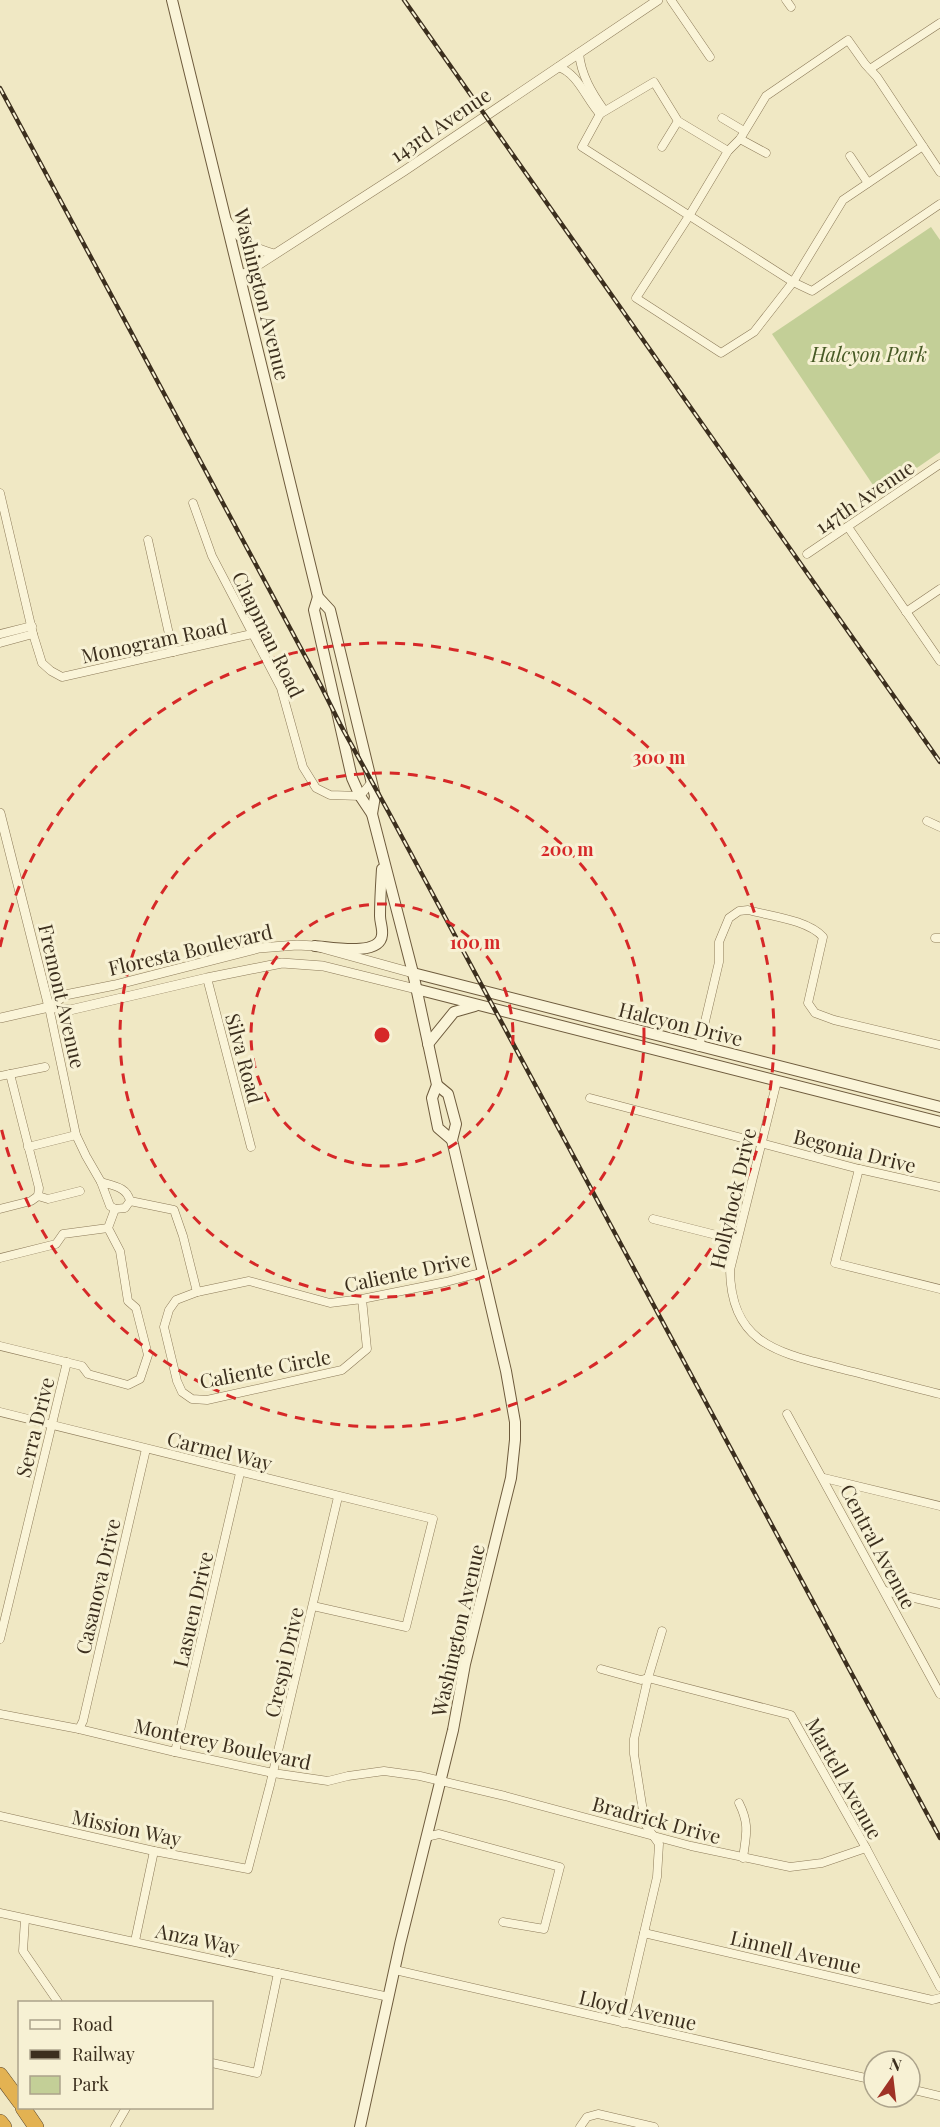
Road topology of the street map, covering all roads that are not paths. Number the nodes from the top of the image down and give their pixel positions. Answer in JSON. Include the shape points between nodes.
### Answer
{"nodes":[{"id":1,"x":172,"y":0,"type":"edge"},
{"id":2,"x":658,"y":0,"type":"edge"},
{"id":3,"x":671,"y":0,"type":"edge"},
{"id":4,"x":940,"y":23,"type":"edge"},
{"id":5,"x":579,"y":53,"type":"junction"},
{"id":6,"x":710,"y":57,"type":"dead end"},
{"id":7,"x":558,"y":67,"type":"junction"},
{"id":8,"x":870,"y":69,"type":"junction"},
{"id":9,"x":602,"y":112,"type":"junction"},
{"id":10,"x":722,"y":118,"type":"dead end"},
{"id":11,"x":678,"y":121,"type":"junction"},
{"id":12,"x":744,"y":131,"type":"junction"},
{"id":13,"x":740,"y":139,"type":"junction"},
{"id":14,"x":923,"y":146,"type":"junction"},
{"id":15,"x":663,"y":147,"type":"dead end"},
{"id":16,"x":728,"y":151,"type":"junction"},
{"id":17,"x":766,"y":153,"type":"dead end"},
{"id":18,"x":850,"y":156,"type":"dead end"},
{"id":19,"x":940,"y":172,"type":"edge"},
{"id":20,"x":868,"y":183,"type":"junction"},
{"id":21,"x":940,"y":204,"type":"edge"},
{"id":22,"x":689,"y":216,"type":"junction"},
{"id":23,"x":225,"y":218,"type":"junction"},
{"id":24,"x":274,"y":254,"type":"junction"},
{"id":25,"x":241,"y":276,"type":"junction"},
{"id":26,"x":792,"y":282,"type":"junction"},
{"id":27,"x":940,"y":464,"type":"edge"},
{"id":28,"x":0,"y":493,"type":"edge"},
{"id":29,"x":193,"y":503,"type":"dead end"},
{"id":30,"x":848,"y":527,"type":"junction"},
{"id":31,"x":148,"y":540,"type":"dead end"},
{"id":32,"x":807,"y":554,"type":"dead end"},
{"id":33,"x":940,"y":588,"type":"edge"},
{"id":34,"x":318,"y":597,"type":"junction"},
{"id":35,"x":906,"y":612,"type":"junction"},
{"id":36,"x":32,"y":630,"type":"junction"},
{"id":37,"x":0,"y":634,"type":"edge"},
{"id":38,"x":252,"y":634,"type":"junction"},
{"id":39,"x":0,"y":643,"type":"edge"},
{"id":40,"x":174,"y":652,"type":"junction"},
{"id":41,"x":940,"y":661,"type":"edge"},
{"id":42,"x":371,"y":783,"type":"junction"},
{"id":43,"x":360,"y":796,"type":"junction"},
{"id":44,"x":0,"y":813,"type":"edge"},
{"id":45,"x":372,"y":814,"type":"junction"},
{"id":46,"x":927,"y":821,"type":"dead end"},
{"id":47,"x":940,"y":827,"type":"edge"},
{"id":48,"x":383,"y":857,"type":"junction"},
{"id":49,"x":315,"y":946,"type":"junction"},
{"id":50,"x":413,"y":973,"type":"junction"},
{"id":51,"x":207,"y":978,"type":"junction"},
{"id":52,"x":416,"y":989,"type":"junction"},
{"id":53,"x":478,"y":1006,"type":"junction"},
{"id":54,"x":49,"y":1007,"type":"junction"},
{"id":55,"x":0,"y":1018,"type":"edge"},
{"id":56,"x":428,"y":1044,"type":"junction"},
{"id":57,"x":940,"y":1045,"type":"edge"},
{"id":58,"x":699,"y":1047,"type":"junction"},
{"id":59,"x":45,"y":1066,"type":"dead end"},
{"id":60,"x":10,"y":1074,"type":"junction"},
{"id":61,"x":0,"y":1076,"type":"edge"},
{"id":62,"x":777,"y":1082,"type":"junction"},
{"id":63,"x":437,"y":1085,"type":"junction"},
{"id":64,"x":590,"y":1098,"type":"dead end"},
{"id":65,"x":940,"y":1107,"type":"edge"},
{"id":66,"x":940,"y":1122,"type":"edge"},
{"id":67,"x":76,"y":1135,"type":"junction"},
{"id":68,"x":452,"y":1140,"type":"junction"},
{"id":69,"x":762,"y":1143,"type":"junction"},
{"id":70,"x":28,"y":1147,"type":"junction"},
{"id":71,"x":251,"y":1147,"type":"dead end"},
{"id":72,"x":859,"y":1169,"type":"junction"},
{"id":73,"x":101,"y":1182,"type":"junction"},
{"id":74,"x":940,"y":1187,"type":"edge"},
{"id":75,"x":80,"y":1191,"type":"dead end"},
{"id":76,"x":38,"y":1196,"type":"junction"},
{"id":77,"x":130,"y":1201,"type":"junction"},
{"id":78,"x":0,"y":1209,"type":"edge"},
{"id":79,"x":115,"y":1209,"type":"junction"},
{"id":80,"x":653,"y":1219,"type":"dead end"},
{"id":81,"x":108,"y":1228,"type":"junction"},
{"id":82,"x":736,"y":1240,"type":"junction"},
{"id":83,"x":0,"y":1258,"type":"edge"},
{"id":84,"x":484,"y":1272,"type":"junction"},
{"id":85,"x":940,"y":1289,"type":"edge"},
{"id":86,"x":197,"y":1292,"type":"junction"},
{"id":87,"x":362,"y":1299,"type":"junction"},
{"id":88,"x":164,"y":1327,"type":"joint"},
{"id":89,"x":0,"y":1346,"type":"edge"},
{"id":90,"x":67,"y":1362,"type":"junction"},
{"id":91,"x":940,"y":1394,"type":"edge"},
{"id":92,"x":0,"y":1412,"type":"edge"},
{"id":93,"x":787,"y":1414,"type":"dead end"},
{"id":94,"x":51,"y":1424,"type":"junction"},
{"id":95,"x":146,"y":1449,"type":"junction"},
{"id":96,"x":240,"y":1473,"type":"junction"},
{"id":97,"x":824,"y":1478,"type":"junction"},
{"id":98,"x":338,"y":1497,"type":"junction"},
{"id":99,"x":940,"y":1506,"type":"edge"},
{"id":100,"x":885,"y":1591,"type":"junction"},
{"id":101,"x":940,"y":1604,"type":"edge"},
{"id":102,"x":313,"y":1606,"type":"junction"},
{"id":103,"x":662,"y":1631,"type":"dead end"},
{"id":104,"x":0,"y":1639,"type":"edge"},
{"id":105,"x":601,"y":1669,"type":"dead end"},
{"id":106,"x":648,"y":1678,"type":"junction"},
{"id":107,"x":940,"y":1694,"type":"edge"},
{"id":108,"x":0,"y":1714,"type":"edge"},
{"id":109,"x":79,"y":1729,"type":"junction"},
{"id":110,"x":175,"y":1752,"type":"junction"},
{"id":111,"x":273,"y":1773,"type":"junction"},
{"id":112,"x":441,"y":1780,"type":"junction"},
{"id":113,"x":739,"y":1803,"type":"dead end"},
{"id":114,"x":0,"y":1816,"type":"edge"},
{"id":115,"x":651,"y":1834,"type":"junction"},
{"id":116,"x":426,"y":1837,"type":"junction"},
{"id":117,"x":866,"y":1848,"type":"junction"},
{"id":118,"x":154,"y":1851,"type":"junction"},
{"id":119,"x":743,"y":1858,"type":"junction"},
{"id":120,"x":248,"y":1869,"type":"joint"},
{"id":121,"x":0,"y":1913,"type":"edge"},
{"id":122,"x":25,"y":1919,"type":"junction"},
{"id":123,"x":503,"y":1922,"type":"dead end"},
{"id":124,"x":644,"y":1933,"type":"junction"},
{"id":125,"x":135,"y":1941,"type":"junction"},
{"id":126,"x":394,"y":1970,"type":"junction"},
{"id":127,"x":278,"y":1973,"type":"junction"},
{"id":128,"x":940,"y":1987,"type":"edge"},
{"id":129,"x":389,"y":1997,"type":"junction"},
{"id":130,"x":940,"y":1998,"type":"edge"},
{"id":131,"x":57,"y":2001,"type":"edge"},
{"id":132,"x":623,"y":2023,"type":"junction"},
{"id":133,"x":213,"y":2063,"type":"edge"},
{"id":134,"x":0,"y":2074,"type":"edge"},
{"id":135,"x":862,"y":2077,"type":"edge"},
{"id":136,"x":922,"y":2092,"type":"edge"},
{"id":137,"x":940,"y":2096,"type":"edge"},
{"id":138,"x":18,"y":2100,"type":"edge"},
{"id":139,"x":24,"y":2109,"type":"edge"},
{"id":140,"x":125,"y":2109,"type":"edge"},
{"id":141,"x":0,"y":2122,"type":"edge"},
{"id":142,"x":4,"y":2127,"type":"edge"},
{"id":143,"x":37,"y":2127,"type":"edge"},
{"id":144,"x":115,"y":2127,"type":"edge"},
{"id":145,"x":360,"y":2127,"type":"edge"},
{"id":146,"x":580,"y":2127,"type":"edge"},
{"id":147,"x":654,"y":2127,"type":"edge"}],
"edges":[{"from":1,"to":23,"type":"main road","name":"Washington Avenue"},
{"from":2,"to":5,"type":"street","name":"143rd Avenue"},
{"from":3,"to":6,"type":"street"},
{"from":4,"to":8,"type":"street"},
{"from":5,"to":7,"type":"street","name":"143rd Avenue"},
{"from":5,"to":9,"type":"street","via":[[584,75]]},
{"from":7,"to":9,"type":"street","via":[[571,73],[590,103]]},
{"from":7,"to":24,"type":"street","name":"143rd Avenue"},
{"from":8,"to":12,"type":"street","via":[[848,40],[769,92]]},
{"from":8,"to":14,"type":"street"},
{"from":9,"to":11,"type":"street","via":[[654,82]]},
{"from":9,"to":22,"type":"street","via":[[582,147]]},
{"from":10,"to":12,"type":"street"},
{"from":11,"to":15,"type":"street"},
{"from":11,"to":16,"type":"street"},
{"from":12,"to":13,"type":"street"},
{"from":13,"to":16,"type":"street"},
{"from":13,"to":17,"type":"street"},
{"from":14,"to":19,"type":"street"},
{"from":14,"to":20,"type":"street"},
{"from":16,"to":22,"type":"street"},
{"from":18,"to":20,"type":"street"},
{"from":20,"to":26,"type":"street","via":[[843,200]]},
{"from":21,"to":26,"type":"street","via":[[812,291]]},
{"from":22,"to":26,"type":"street"},
{"from":22,"to":26,"type":"street","via":[[636,298],[711,347],[721,353],[754,332]]},
{"from":23,"to":24,"type":"street","via":[[240,239]]},
{"from":23,"to":25,"type":"main road","name":"Washington Avenue"},
{"from":24,"to":25,"type":"street","name":"143rd Avenue"},
{"from":25,"to":34,"type":"main road","name":"Washington Avenue"},
{"from":27,"to":30,"type":"street","name":"147th Avenue"},
{"from":28,"to":36,"type":"street"},
{"from":29,"to":38,"type":"street","name":"Chapman Road","via":[[212,556]]},
{"from":30,"to":32,"type":"street","name":"147th Avenue"},
{"from":30,"to":35,"type":"street"},
{"from":31,"to":40,"type":"street"},
{"from":33,"to":35,"type":"street"},
{"from":34,"to":42,"type":"main road","name":"Washington Avenue","via":[[330,610]]},
{"from":34,"to":43,"type":"main road","name":"Washington Avenue","via":[[314,610],[352,778]]},
{"from":35,"to":41,"type":"street"},
{"from":36,"to":37,"type":"street"},
{"from":36,"to":39,"type":"street"},
{"from":36,"to":40,"type":"street","name":"Monogram Road","via":[[42,663],[62,677]]},
{"from":38,"to":40,"type":"street","name":"Monogram Road"},
{"from":38,"to":43,"type":"street","name":"Chapman Road","via":[[280,688],[303,767],[316,788],[330,795]]},
{"from":42,"to":43,"type":"street"},
{"from":42,"to":45,"type":"main road","name":"Washington Avenue","via":[[375,796]]},
{"from":43,"to":45,"type":"main road","name":"Washington Avenue"},
{"from":44,"to":54,"type":"street","name":"Fremont Avenue"},
{"from":45,"to":48,"type":"main road","name":"Washington Avenue"},
{"from":46,"to":47,"type":"street"},
{"from":48,"to":49,"type":"main road","via":[[382,936],[377,944],[353,950]]},
{"from":48,"to":50,"type":"main road","name":"Washington Avenue"},
{"from":49,"to":50,"type":"street","name":"Floresta Boulevard"},
{"from":49,"to":54,"type":"street","name":"Floresta Boulevard","via":[[248,951],[65,995]]},
{"from":50,"to":52,"type":"main road","name":"Washington Avenue"},
{"from":50,"to":58,"type":"main road","name":"Halcyon Drive"},
{"from":51,"to":52,"type":"street","name":"Floresta Boulevard","via":[[265,965],[311,964]]},
{"from":51,"to":54,"type":"street","name":"Floresta Boulevard","via":[[70,1010]]},
{"from":51,"to":71,"type":"street","name":"Silva Road"},
{"from":52,"to":53,"type":"main road","name":"Halcyon Drive"},
{"from":52,"to":56,"type":"main road","name":"Washington Avenue"},
{"from":53,"to":56,"type":"main road","via":[[454,1012]]},
{"from":53,"to":62,"type":"main road","name":"Halcyon Drive"},
{"from":54,"to":55,"type":"street","name":"Floresta Boulevard"},
{"from":54,"to":67,"type":"street","name":"Fremont Avenue"},
{"from":56,"to":63,"type":"main road","name":"Washington Avenue"},
{"from":57,"to":58,"type":"street","via":[[815,1013],[808,1003],[824,937],[806,926],[739,910],[729,918],[719,942],[719,962]]},
{"from":58,"to":65,"type":"main road","name":"Halcyon Drive"},
{"from":59,"to":60,"type":"street"},
{"from":60,"to":61,"type":"street"},
{"from":60,"to":70,"type":"street"},
{"from":62,"to":66,"type":"main road","name":"Halcyon Drive"},
{"from":62,"to":69,"type":"street","name":"Hollyhock Drive"},
{"from":63,"to":68,"type":"main road","name":"Washington Avenue","via":[[448,1094],[456,1124]]},
{"from":63,"to":68,"type":"main road","name":"Washington Avenue","via":[[432,1098],[438,1128]]},
{"from":64,"to":69,"type":"street","name":"Begonia Drive"},
{"from":67,"to":70,"type":"street"},
{"from":67,"to":73,"type":"street","name":"Fremont Avenue"},
{"from":68,"to":84,"type":"main road","name":"Washington Avenue"},
{"from":69,"to":72,"type":"street","name":"Begonia Drive"},
{"from":69,"to":82,"type":"street","name":"Hollyhock Drive"},
{"from":70,"to":76,"type":"street"},
{"from":72,"to":74,"type":"street","name":"Begonia Drive"},
{"from":72,"to":85,"type":"street","via":[[835,1263]]},
{"from":73,"to":77,"type":"street","via":[[122,1188]]},
{"from":73,"to":79,"type":"street","name":"Fremont Avenue","via":[[110,1206]]},
{"from":75,"to":76,"type":"street","via":[[48,1199]]},
{"from":76,"to":78,"type":"street"},
{"from":77,"to":79,"type":"street","via":[[125,1208]]},
{"from":77,"to":86,"type":"street","via":[[174,1210]]},
{"from":79,"to":81,"type":"street"},
{"from":80,"to":82,"type":"street"},
{"from":81,"to":83,"type":"street","via":[[63,1234],[56,1244]]},
{"from":81,"to":90,"type":"street","via":[[120,1251],[128,1301],[136,1308],[148,1355],[140,1379],[128,1385],[88,1374],[82,1366]]},
{"from":82,"to":91,"type":"street","name":"Hollyhock Drive","via":[[730,1270],[732,1300],[745,1325],[759,1339],[794,1357]]},
{"from":84,"to":87,"type":"street","name":"Caliente Drive"},
{"from":84,"to":112,"type":"main road","name":"Washington Avenue","via":[[506,1371],[515,1440],[511,1478]]},
{"from":86,"to":87,"type":"street","name":"Caliente Drive","via":[[249,1281],[330,1303]]},
{"from":86,"to":88,"type":"street","name":"Caliente Drive","via":[[176,1300]]},
{"from":87,"to":88,"type":"street","name":"Caliente Circle","via":[[367,1349],[342,1370],[207,1400],[192,1399],[182,1392]]},
{"from":89,"to":90,"type":"street"},
{"from":90,"to":94,"type":"street","name":"Serra Drive"},
{"from":92,"to":94,"type":"street","name":"Carmel Way"},
{"from":93,"to":97,"type":"street","name":"Central Avenue"},
{"from":94,"to":95,"type":"street","name":"Carmel Way"},
{"from":94,"to":104,"type":"street","name":"Serra Drive"},
{"from":95,"to":96,"type":"street","name":"Carmel Way"},
{"from":95,"to":109,"type":"street","name":"Casanova Drive"},
{"from":96,"to":98,"type":"street","name":"Carmel Way"},
{"from":96,"to":110,"type":"street","name":"Lasuen Drive"},
{"from":97,"to":99,"type":"street"},
{"from":97,"to":100,"type":"street","name":"Central Avenue"},
{"from":98,"to":102,"type":"street","name":"Crespi Drive"},
{"from":98,"to":102,"type":"street","name":"Carmel Way","via":[[433,1519],[406,1628]]},
{"from":100,"to":101,"type":"street"},
{"from":100,"to":107,"type":"street","name":"Central Avenue"},
{"from":102,"to":111,"type":"street","name":"Crespi Drive"},
{"from":103,"to":106,"type":"street"},
{"from":105,"to":106,"type":"street","name":"Martell Avenue","via":[[641,1680]]},
{"from":106,"to":115,"type":"street","via":[[634,1754],[645,1824]]},
{"from":106,"to":117,"type":"street","name":"Martell Avenue","via":[[791,1715]]},
{"from":108,"to":109,"type":"street","name":"Monterey Boulevard"},
{"from":109,"to":110,"type":"street","name":"Monterey Boulevard"},
{"from":110,"to":111,"type":"street","name":"Monterey Boulevard"},
{"from":111,"to":112,"type":"street","name":"Monterey Boulevard","via":[[328,1781],[384,1771]]},
{"from":111,"to":120,"type":"street","name":"Crespi Drive"},
{"from":112,"to":115,"type":"street","name":"Bradrick Drive"},
{"from":112,"to":116,"type":"main road","name":"Washington Avenue"},
{"from":113,"to":119,"type":"street","via":[[747,1824]]},
{"from":114,"to":118,"type":"street","name":"Mission Way"},
{"from":115,"to":119,"type":"street","name":"Bradrick Drive"},
{"from":115,"to":124,"type":"street","via":[[659,1844],[657,1877]]},
{"from":116,"to":123,"type":"street","via":[[438,1834],[560,1867],[544,1929]]},
{"from":116,"to":126,"type":"main road","name":"Washington Avenue"},
{"from":117,"to":119,"type":"street","name":"Bradrick Drive","via":[[822,1863],[790,1867]]},
{"from":117,"to":128,"type":"street","name":"Martell Avenue"},
{"from":118,"to":120,"type":"street","name":"Mission Way"},
{"from":118,"to":125,"type":"street"},
{"from":121,"to":122,"type":"street","name":"Anza Way"},
{"from":122,"to":125,"type":"street","name":"Anza Way"},
{"from":122,"to":131,"type":"street","via":[[22,1950]]},
{"from":124,"to":130,"type":"street","name":"Linnell Avenue","via":[[932,2000]]},
{"from":124,"to":132,"type":"street"},
{"from":125,"to":127,"type":"street","name":"Anza Way"},
{"from":126,"to":129,"type":"main road","name":"Washington Avenue"},
{"from":126,"to":132,"type":"street","name":"Lloyd Avenue"},
{"from":127,"to":129,"type":"street","name":"Anza Way"},
{"from":127,"to":133,"type":"street","via":[[256,2073]]},
{"from":129,"to":145,"type":"main road","name":"Washington Avenue"},
{"from":132,"to":135,"type":"street","name":"Lloyd Avenue"},
{"from":134,"to":138,"type":"highway"},
{"from":136,"to":137,"type":"street"},
{"from":139,"to":143,"type":"highway"},
{"from":140,"to":144,"type":"street"},
{"from":141,"to":142,"type":"highway"},
{"from":146,"to":147,"type":"street","via":[[593,2114]]}]}
